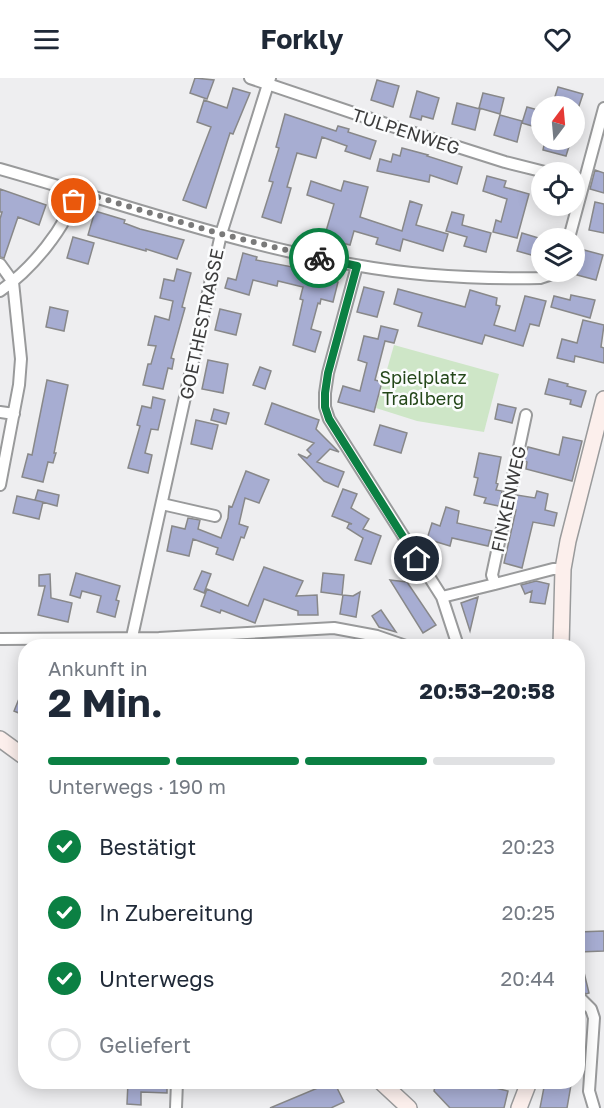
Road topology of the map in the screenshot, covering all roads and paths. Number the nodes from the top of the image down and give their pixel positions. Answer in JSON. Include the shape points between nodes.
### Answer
{"nodes":[{"id":1,"x":250,"y":78,"type":"edge"},
{"id":2,"x":269,"y":81,"type":"edge"},
{"id":3,"x":604,"y":108,"type":"edge"},
{"id":4,"x":585,"y":163,"type":"edge"},
{"id":5,"x":531,"y":168,"type":"edge"},
{"id":6,"x":0,"y":169,"type":"edge"},
{"id":7,"x":77,"y":191,"type":"junction"},
{"id":8,"x":221,"y":234,"type":"junction"},
{"id":9,"x":0,"y":264,"type":"edge"},
{"id":10,"x":357,"y":266,"type":"junction"},
{"id":11,"x":531,"y":278,"type":"edge"},
{"id":12,"x":13,"y":282,"type":"junction"},
{"id":13,"x":0,"y":291,"type":"edge"},
{"id":14,"x":604,"y":399,"type":"edge"},
{"id":15,"x":0,"y":412,"type":"edge"},
{"id":16,"x":14,"y":414,"type":"junction"},
{"id":17,"x":526,"y":415,"type":"dead end"},
{"id":18,"x":0,"y":485,"type":"edge"},
{"id":19,"x":162,"y":504,"type":"junction"},
{"id":20,"x":215,"y":516,"type":"dead end"},
{"id":21,"x":562,"y":569,"type":"junction"},
{"id":22,"x":495,"y":584,"type":"junction"},
{"id":23,"x":442,"y":597,"type":"junction"},
{"id":24,"x":0,"y":639,"type":"edge"},
{"id":25,"x":18,"y":639,"type":"edge"},
{"id":26,"x":132,"y":639,"type":"edge"},
{"id":27,"x":152,"y":639,"type":"edge"},
{"id":28,"x":386,"y":639,"type":"edge"},
{"id":29,"x":456,"y":639,"type":"edge"},
{"id":30,"x":561,"y":639,"type":"edge"},
{"id":31,"x":0,"y":739,"type":"edge"},
{"id":32,"x":18,"y":752,"type":"edge"},
{"id":33,"x":585,"y":1003,"type":"edge"},
{"id":34,"x":599,"y":1017,"type":"edge"},
{"id":35,"x":177,"y":1089,"type":"edge"},
{"id":36,"x":389,"y":1089,"type":"edge"},
{"id":37,"x":526,"y":1089,"type":"edge"},
{"id":38,"x":176,"y":1108,"type":"edge"},
{"id":39,"x":409,"y":1108,"type":"edge"},
{"id":40,"x":519,"y":1108,"type":"edge"},
{"id":41,"x":594,"y":1108,"type":"edge"}],
"edges":[{"from":1,"to":2,"type":"street","name":"TULPENWEG"},
{"from":2,"to":5,"type":"street","name":"TULPENWEG"},
{"from":2,"to":8,"type":"street","name":"GOETHESTRASSE"},
{"from":3,"to":4,"type":"street"},
{"from":6,"to":7,"type":"street"},
{"from":7,"to":8,"type":"street"},
{"from":7,"to":12,"type":"street","via":[[65,221]]},
{"from":8,"to":10,"type":"street"},
{"from":8,"to":19,"type":"street","name":"GOETHESTRASSE"},
{"from":9,"to":12,"type":"street"},
{"from":10,"to":11,"type":"street","via":[[459,277]]},
{"from":10,"to":23,"type":"street","via":[[328,373],[325,407]]},
{"from":12,"to":13,"type":"street"},
{"from":12,"to":16,"type":"street","via":[[21,359]]},
{"from":14,"to":21,"type":"street"},
{"from":15,"to":16,"type":"street"},
{"from":16,"to":18,"type":"street"},
{"from":17,"to":22,"type":"street","name":"FINKENWEG","via":[[492,575]]},
{"from":19,"to":20,"type":"street"},
{"from":19,"to":26,"type":"street","name":"GOETHESTRASSE"},
{"from":21,"to":22,"type":"street","name":"FINKENWEG"},
{"from":21,"to":30,"type":"street"},
{"from":22,"to":23,"type":"street","name":"FINKENWEG"},
{"from":23,"to":29,"type":"street"},
{"from":24,"to":25,"type":"street"},
{"from":27,"to":28,"type":"street","via":[[334,628]]},
{"from":31,"to":32,"type":"street"},
{"from":33,"to":34,"type":"street"},
{"from":34,"to":41,"type":"street","via":[[589,1091]]},
{"from":35,"to":38,"type":"street"},
{"from":36,"to":39,"type":"street"},
{"from":37,"to":40,"type":"street"}]}
